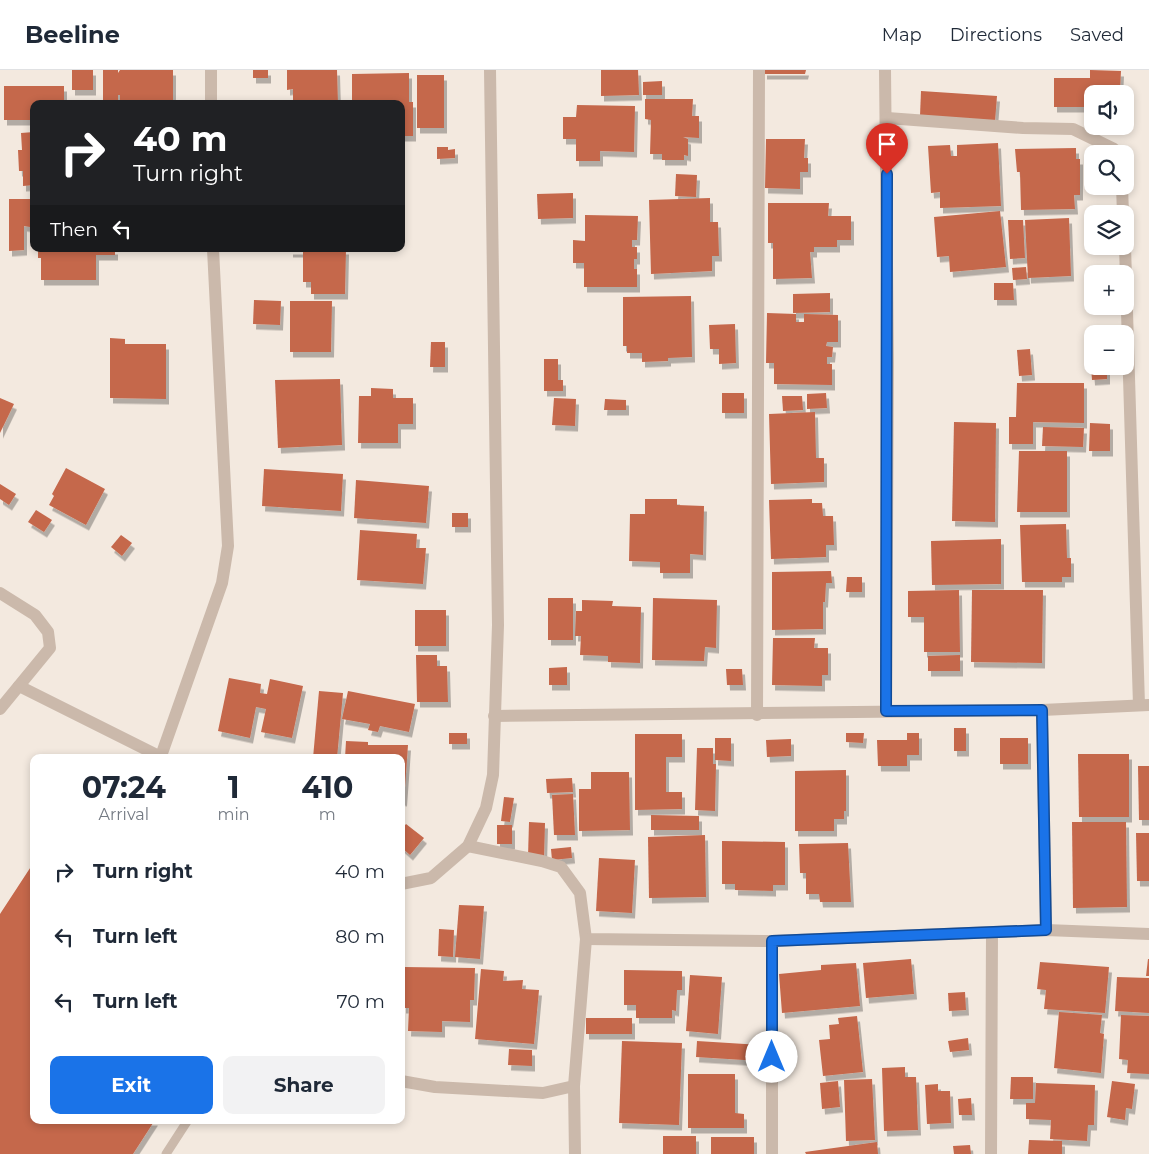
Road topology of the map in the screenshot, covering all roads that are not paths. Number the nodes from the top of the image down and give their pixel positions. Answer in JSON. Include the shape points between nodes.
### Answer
{"nodes":[{"id":1,"x":210,"y":70,"type":"edge"},
{"id":2,"x":490,"y":70,"type":"edge"},
{"id":3,"x":759,"y":70,"type":"edge"},
{"id":4,"x":885,"y":70,"type":"edge"},
{"id":5,"x":211,"y":100,"type":"edge"},
{"id":6,"x":887,"y":118,"type":"junction"},
{"id":7,"x":1106,"y":145,"type":"edge"},
{"id":8,"x":213,"y":252,"type":"edge"},
{"id":9,"x":1125,"y":255,"type":"edge"},
{"id":10,"x":0,"y":593,"type":"edge"},
{"id":11,"x":19,"y":686,"type":"junction"},
{"id":12,"x":1144,"y":705,"type":"edge"},
{"id":13,"x":0,"y":709,"type":"edge"},
{"id":14,"x":1042,"y":710,"type":"junction"},
{"id":15,"x":886,"y":711,"type":"junction"},
{"id":16,"x":757,"y":714,"type":"junction"},
{"id":17,"x":494,"y":716,"type":"junction"},
{"id":18,"x":156,"y":754,"type":"edge"},
{"id":19,"x":163,"y":754,"type":"edge"},
{"id":20,"x":468,"y":846,"type":"junction"},
{"id":21,"x":405,"y":883,"type":"edge"},
{"id":22,"x":1046,"y":930,"type":"junction"},
{"id":23,"x":992,"y":933,"type":"junction"},
{"id":24,"x":1149,"y":934,"type":"edge"},
{"id":25,"x":586,"y":939,"type":"junction"},
{"id":26,"x":772,"y":941,"type":"junction"},
{"id":27,"x":405,"y":1082,"type":"edge"},
{"id":28,"x":574,"y":1086,"type":"junction"},
{"id":29,"x":185,"y":1124,"type":"edge"},
{"id":30,"x":166,"y":1154,"type":"edge"},
{"id":31,"x":575,"y":1154,"type":"edge"},
{"id":32,"x":772,"y":1154,"type":"edge"},
{"id":33,"x":991,"y":1154,"type":"edge"}],
"edges":[{"from":1,"to":5,"type":"street"},
{"from":2,"to":17,"type":"street","via":[[498,625]]},
{"from":3,"to":16,"type":"street"},
{"from":4,"to":6,"type":"street"},
{"from":6,"to":7,"type":"street","via":[[1072,129]]},
{"from":6,"to":15,"type":"street"},
{"from":8,"to":19,"type":"street","via":[[228,546],[219,592]]},
{"from":9,"to":12,"type":"street"},
{"from":10,"to":11,"type":"street","via":[[35,615],[48,632],[50,648]]},
{"from":11,"to":13,"type":"street"},
{"from":11,"to":18,"type":"street"},
{"from":12,"to":14,"type":"street"},
{"from":14,"to":15,"type":"street"},
{"from":14,"to":22,"type":"street"},
{"from":15,"to":16,"type":"street"},
{"from":16,"to":17,"type":"street"},
{"from":17,"to":20,"type":"street","via":[[493,775],[488,800]]},
{"from":20,"to":21,"type":"street","via":[[431,878]]},
{"from":20,"to":25,"type":"street","via":[[561,867],[580,893]]},
{"from":22,"to":23,"type":"street"},
{"from":22,"to":24,"type":"street"},
{"from":23,"to":26,"type":"street"},
{"from":23,"to":33,"type":"street"},
{"from":25,"to":26,"type":"street"},
{"from":25,"to":28,"type":"street"},
{"from":26,"to":32,"type":"street"},
{"from":27,"to":28,"type":"street","via":[[435,1088],[543,1094]]},
{"from":28,"to":31,"type":"street"},
{"from":29,"to":30,"type":"lane"}]}
